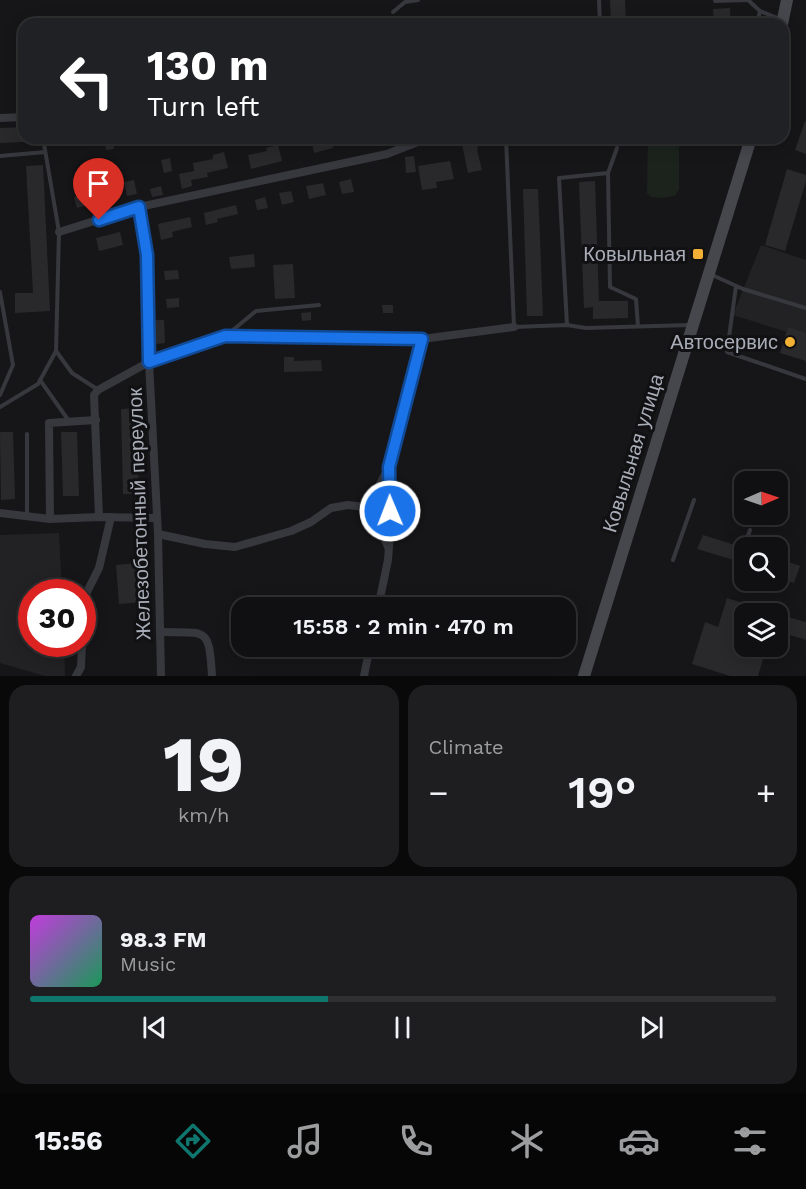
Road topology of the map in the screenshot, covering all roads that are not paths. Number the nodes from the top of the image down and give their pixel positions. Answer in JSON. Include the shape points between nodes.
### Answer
{"nodes":[{"id":1,"x":418,"y":0,"type":"edge"},
{"id":2,"x":599,"y":0,"type":"edge"},
{"id":3,"x":748,"y":0,"type":"edge"},
{"id":4,"x":787,"y":0,"type":"edge"},
{"id":5,"x":715,"y":1,"type":"edge"},
{"id":6,"x":760,"y":11,"type":"junction"},
{"id":7,"x":393,"y":12,"type":"dead end"},
{"id":8,"x":600,"y":18,"type":"edge"},
{"id":9,"x":758,"y":18,"type":"edge"},
{"id":10,"x":774,"y":18,"type":"edge"},
{"id":11,"x":783,"y":18,"type":"edge"},
{"id":12,"x":18,"y":117,"type":"edge"},
{"id":13,"x":0,"y":118,"type":"edge"},
{"id":14,"x":44,"y":144,"type":"edge"},
{"id":15,"x":413,"y":144,"type":"edge"},
{"id":16,"x":506,"y":144,"type":"edge"},
{"id":17,"x":749,"y":144,"type":"edge"},
{"id":18,"x":616,"y":148,"type":"dead end"},
{"id":19,"x":45,"y":152,"type":"junction"},
{"id":20,"x":0,"y":156,"type":"edge"},
{"id":21,"x":608,"y":173,"type":"junction"},
{"id":22,"x":139,"y":207,"type":"junction"},
{"id":23,"x":59,"y":232,"type":"junction"},
{"id":24,"x":710,"y":274,"type":"junction"},
{"id":25,"x":736,"y":286,"type":"junction"},
{"id":26,"x":0,"y":292,"type":"edge"},
{"id":27,"x":319,"y":305,"type":"dead end"},
{"id":28,"x":806,"y":308,"type":"edge"},
{"id":29,"x":567,"y":325,"type":"junction"},
{"id":30,"x":694,"y":325,"type":"junction"},
{"id":31,"x":638,"y":326,"type":"junction"},
{"id":32,"x":514,"y":327,"type":"junction"},
{"id":33,"x":225,"y":336,"type":"junction"},
{"id":34,"x":422,"y":339,"type":"junction"},
{"id":35,"x":56,"y":351,"type":"junction"},
{"id":36,"x":149,"y":362,"type":"junction"},
{"id":37,"x":806,"y":379,"type":"edge"},
{"id":38,"x":40,"y":380,"type":"junction"},
{"id":39,"x":98,"y":390,"type":"junction"},
{"id":40,"x":0,"y":394,"type":"edge"},
{"id":41,"x":0,"y":407,"type":"edge"},
{"id":42,"x":96,"y":420,"type":"junction"},
{"id":43,"x":69,"y":422,"type":"junction"},
{"id":44,"x":27,"y":434,"type":"dead end"},
{"id":45,"x":389,"y":467,"type":"junction"},
{"id":46,"x":694,"y":500,"type":"dead end"},
{"id":47,"x":365,"y":507,"type":"junction"},
{"id":48,"x":0,"y":513,"type":"edge"},
{"id":49,"x":27,"y":516,"type":"junction"},
{"id":50,"x":99,"y":517,"type":"junction"},
{"id":51,"x":111,"y":518,"type":"junction"},
{"id":52,"x":157,"y":518,"type":"junction"},
{"id":53,"x":50,"y":519,"type":"junction"},
{"id":54,"x":750,"y":530,"type":"dead end"},
{"id":55,"x":158,"y":534,"type":"junction"},
{"id":56,"x":748,"y":537,"type":"edge"},
{"id":57,"x":389,"y":551,"type":"junction"},
{"id":58,"x":673,"y":560,"type":"dead end"},
{"id":59,"x":94,"y":579,"type":"edge"},
{"id":60,"x":380,"y":597,"type":"edge"},
{"id":61,"x":160,"y":632,"type":"junction"},
{"id":62,"x":81,"y":657,"type":"edge"},
{"id":63,"x":368,"y":657,"type":"edge"},
{"id":64,"x":76,"y":676,"type":"edge"},
{"id":65,"x":161,"y":676,"type":"edge"},
{"id":66,"x":212,"y":676,"type":"edge"},
{"id":67,"x":364,"y":676,"type":"edge"},
{"id":68,"x":584,"y":676,"type":"edge"}],
"edges":[{"from":1,"to":7,"type":"lane","via":[[405,2]]},
{"from":2,"to":8,"type":"lane"},
{"from":3,"to":5,"type":"lane"},
{"from":3,"to":6,"type":"lane"},
{"from":4,"to":11,"type":"main road"},
{"from":6,"to":9,"type":"lane"},
{"from":6,"to":10,"type":"lane"},
{"from":12,"to":13,"type":"street"},
{"from":14,"to":19,"type":"lane"},
{"from":15,"to":22,"type":"street","via":[[387,154]]},
{"from":16,"to":32,"type":"lane"},
{"from":17,"to":24,"type":"main road","name":"Ковыльная улица"},
{"from":18,"to":21,"type":"lane"},
{"from":19,"to":20,"type":"lane"},
{"from":19,"to":23,"type":"lane"},
{"from":21,"to":29,"type":"lane","via":[[559,178]]},
{"from":21,"to":31,"type":"lane","via":[[610,287],[636,299]]},
{"from":22,"to":23,"type":"street"},
{"from":22,"to":36,"type":"street","name":"Железобетонный переулок","via":[[147,255]]},
{"from":23,"to":35,"type":"lane"},
{"from":24,"to":25,"type":"lane"},
{"from":24,"to":30,"type":"main road","name":"Ковыльная улица"},
{"from":25,"to":28,"type":"lane"},
{"from":25,"to":37,"type":"lane","via":[[727,352]]},
{"from":26,"to":40,"type":"lane","via":[[13,365]]},
{"from":27,"to":33,"type":"lane","via":[[256,311]]},
{"from":29,"to":31,"type":"lane"},
{"from":29,"to":32,"type":"lane"},
{"from":30,"to":31,"type":"lane"},
{"from":30,"to":68,"type":"main road","name":"Ковыльная улица"},
{"from":32,"to":34,"type":"street"},
{"from":33,"to":34,"type":"street"},
{"from":33,"to":36,"type":"street"},
{"from":34,"to":45,"type":"street"},
{"from":35,"to":38,"type":"lane"},
{"from":35,"to":39,"type":"lane","via":[[72,373]]},
{"from":36,"to":39,"type":"street"},
{"from":36,"to":52,"type":"street","name":"Железобетонный переулок"},
{"from":38,"to":41,"type":"lane"},
{"from":38,"to":43,"type":"lane"},
{"from":39,"to":42,"type":"street","via":[[94,395]]},
{"from":42,"to":43,"type":"street"},
{"from":42,"to":50,"type":"street"},
{"from":43,"to":53,"type":"street","via":[[49,423]]},
{"from":44,"to":49,"type":"lane"},
{"from":45,"to":47,"type":"street"},
{"from":45,"to":57,"type":"street"},
{"from":46,"to":58,"type":"lane"},
{"from":47,"to":55,"type":"street","via":[[331,508],[291,531],[235,548]]},
{"from":47,"to":57,"type":"street","via":[[375,515]]},
{"from":48,"to":49,"type":"street"},
{"from":49,"to":53,"type":"street"},
{"from":50,"to":51,"type":"street"},
{"from":50,"to":53,"type":"street"},
{"from":51,"to":52,"type":"street"},
{"from":51,"to":59,"type":"street"},
{"from":52,"to":55,"type":"street","name":"Железобетонный переулок"},
{"from":54,"to":56,"type":"lane"},
{"from":55,"to":61,"type":"street","name":"Железобетонный переулок"},
{"from":57,"to":60,"type":"street"},
{"from":61,"to":65,"type":"street","name":"Железобетонный переулок"},
{"from":61,"to":66,"type":"street","via":[[199,633],[206,638]]},
{"from":62,"to":64,"type":"street"},
{"from":63,"to":67,"type":"street"}]}
